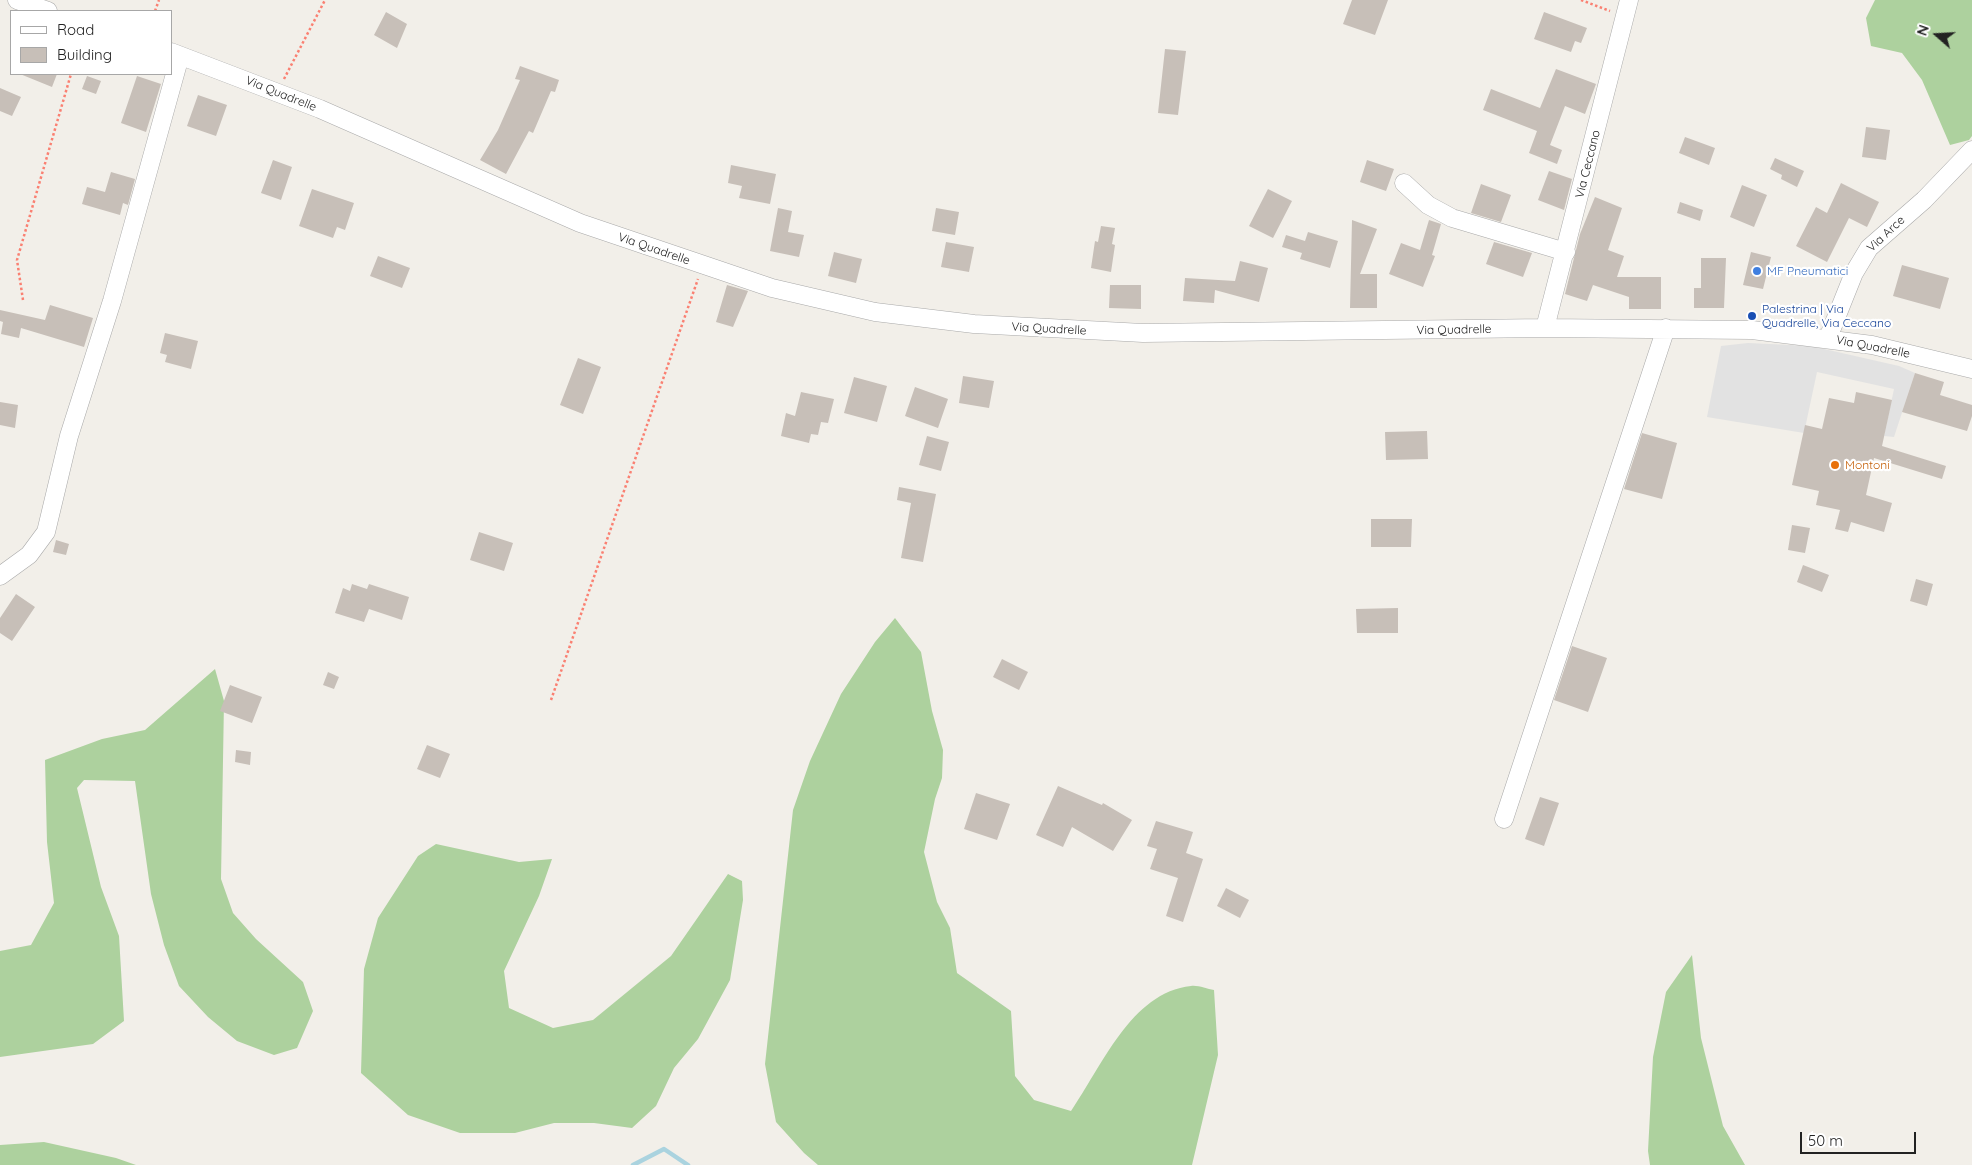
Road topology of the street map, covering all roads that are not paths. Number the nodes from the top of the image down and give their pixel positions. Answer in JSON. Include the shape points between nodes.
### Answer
{"nodes":[{"id":1,"x":17,"y":0,"type":"edge"},
{"id":2,"x":1629,"y":0,"type":"edge"},
{"id":3,"x":45,"y":10,"type":"edge"},
{"id":4,"x":176,"y":54,"type":"edge"},
{"id":5,"x":172,"y":69,"type":"edge"},
{"id":6,"x":171,"y":75,"type":"edge"},
{"id":7,"x":1972,"y":150,"type":"edge"},
{"id":8,"x":1404,"y":183,"type":"dead end"},
{"id":9,"x":1566,"y":252,"type":"junction"},
{"id":10,"x":1545,"y":328,"type":"junction"},
{"id":11,"x":1666,"y":328,"type":"junction"},
{"id":12,"x":1828,"y":338,"type":"junction"},
{"id":13,"x":1972,"y":369,"type":"edge"},
{"id":14,"x":0,"y":576,"type":"edge"},
{"id":15,"x":1504,"y":820,"type":"dead end"}],
"edges":[{"from":1,"to":3,"type":"street"},
{"from":2,"to":9,"type":"street","name":"Via Ceccano"},
{"from":4,"to":5,"type":"street"},
{"from":4,"to":10,"type":"street","name":"Via Quadrelle","via":[[278,92],[540,207],[702,266],[840,305],[896,316],[1078,331],[1197,334]]},
{"from":6,"to":14,"type":"street","via":[[112,301],[69,436],[49,523],[33,551]]},
{"from":7,"to":12,"type":"street","name":"Via Arce","via":[[1869,248],[1854,273]]},
{"from":8,"to":9,"type":"street","via":[[1428,205],[1452,218]]},
{"from":9,"to":10,"type":"street","name":"Via Ceccano"},
{"from":10,"to":11,"type":"street","name":"Via Quadrelle"},
{"from":11,"to":12,"type":"street","name":"Via Quadrelle","via":[[1752,330]]},
{"from":11,"to":15,"type":"street"},
{"from":12,"to":13,"type":"street","name":"Via Quadrelle","via":[[1888,348]]}]}
